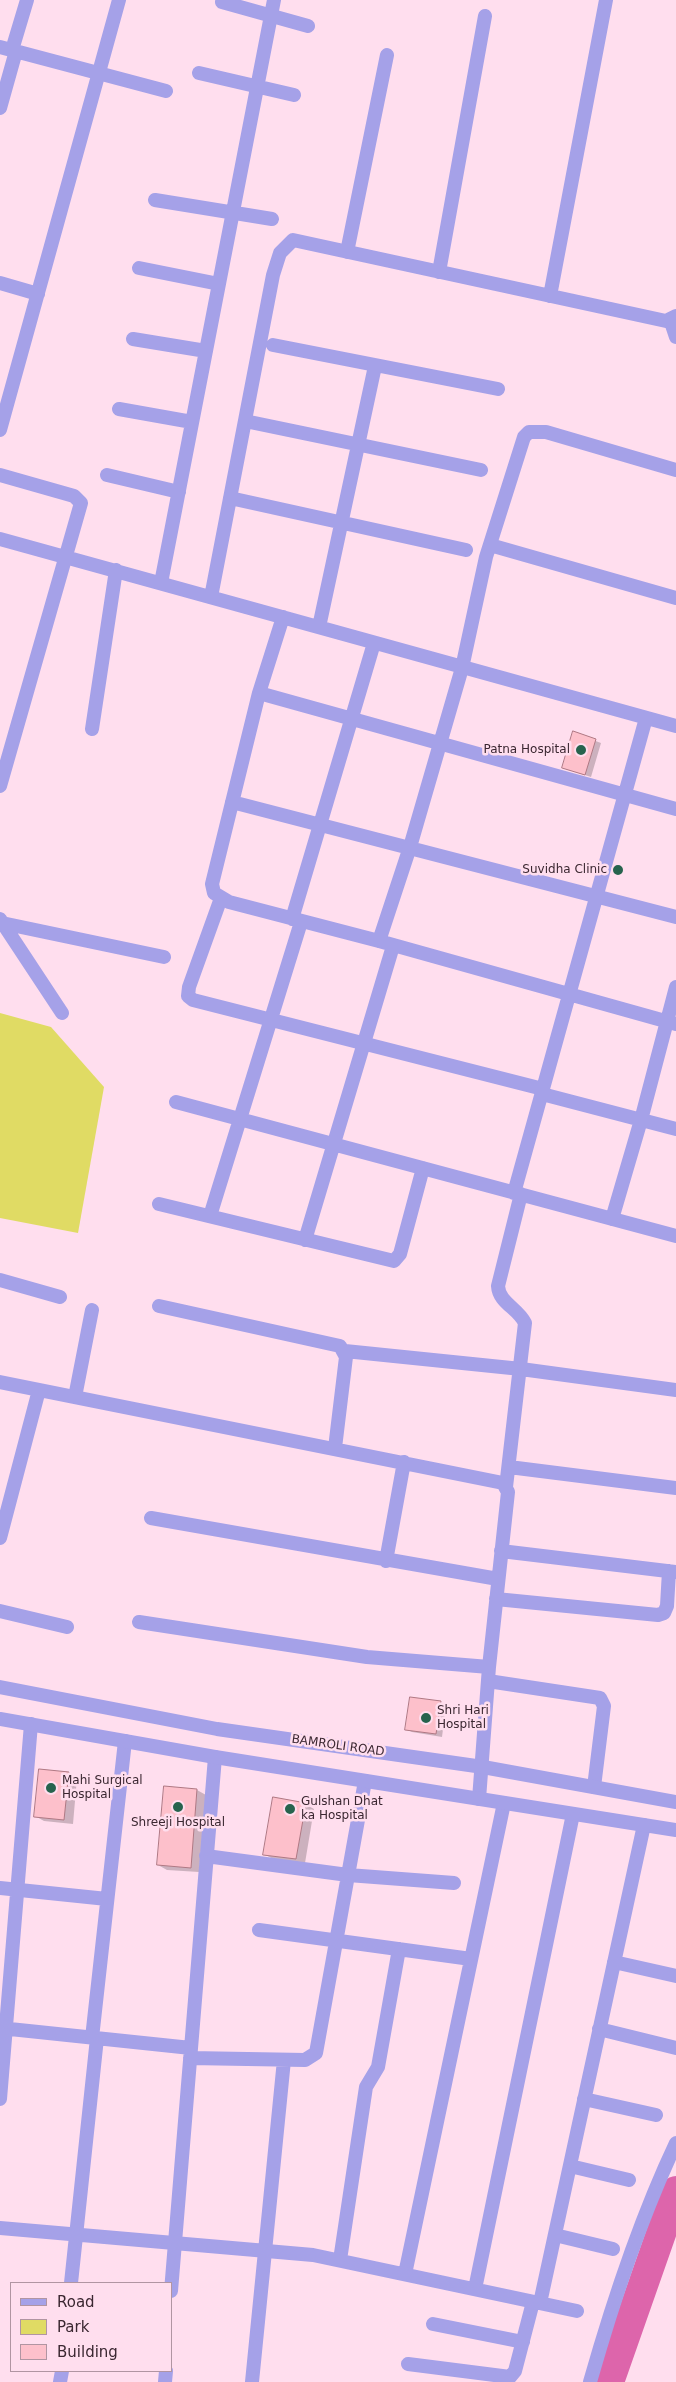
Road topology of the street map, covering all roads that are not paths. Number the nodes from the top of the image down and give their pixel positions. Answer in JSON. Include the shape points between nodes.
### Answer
{"nodes":[{"id":1,"x":27,"y":0,"type":"edge"},
{"id":2,"x":119,"y":0,"type":"edge"},
{"id":3,"x":274,"y":0,"type":"edge"},
{"id":4,"x":606,"y":0,"type":"edge"},
{"id":5,"x":222,"y":2,"type":"dead end"},
{"id":6,"x":269,"y":16,"type":"junction"},
{"id":7,"x":485,"y":16,"type":"dead end"},
{"id":8,"x":308,"y":26,"type":"dead end"},
{"id":9,"x":9,"y":49,"type":"edge"},
{"id":10,"x":387,"y":56,"type":"dead end"},
{"id":11,"x":98,"y":73,"type":"junction"},
{"id":12,"x":199,"y":74,"type":"dead end"},
{"id":13,"x":256,"y":86,"type":"junction"},
{"id":14,"x":166,"y":90,"type":"dead end"},
{"id":15,"x":294,"y":94,"type":"dead end"},
{"id":16,"x":0,"y":108,"type":"edge"},
{"id":17,"x":155,"y":200,"type":"dead end"},
{"id":18,"x":232,"y":214,"type":"junction"},
{"id":19,"x":272,"y":219,"type":"dead end"},
{"id":20,"x":346,"y":252,"type":"junction"},
{"id":21,"x":139,"y":268,"type":"dead end"},
{"id":22,"x":439,"y":272,"type":"junction"},
{"id":23,"x":0,"y":283,"type":"edge"},
{"id":24,"x":219,"y":284,"type":"junction"},
{"id":25,"x":38,"y":294,"type":"junction"},
{"id":26,"x":550,"y":296,"type":"junction"},
{"id":27,"x":673,"y":318,"type":"edge"},
{"id":28,"x":676,"y":337,"type":"edge"},
{"id":29,"x":133,"y":339,"type":"dead end"},
{"id":30,"x":273,"y":345,"type":"dead end"},
{"id":31,"x":206,"y":352,"type":"junction"},
{"id":32,"x":375,"y":366,"type":"junction"},
{"id":33,"x":498,"y":390,"type":"dead end"},
{"id":34,"x":119,"y":409,"type":"dead end"},
{"id":35,"x":245,"y":421,"type":"junction"},
{"id":36,"x":192,"y":422,"type":"junction"},
{"id":37,"x":0,"y":430,"type":"edge"},
{"id":38,"x":358,"y":444,"type":"junction"},
{"id":39,"x":481,"y":470,"type":"dead end"},
{"id":40,"x":676,"y":470,"type":"edge"},
{"id":41,"x":0,"y":475,"type":"edge"},
{"id":42,"x":107,"y":476,"type":"dead end"},
{"id":43,"x":178,"y":492,"type":"junction"},
{"id":44,"x":230,"y":498,"type":"junction"},
{"id":45,"x":341,"y":522,"type":"junction"},
{"id":46,"x":0,"y":539,"type":"edge"},
{"id":47,"x":490,"y":545,"type":"junction"},
{"id":48,"x":466,"y":550,"type":"dead end"},
{"id":49,"x":64,"y":556,"type":"junction"},
{"id":50,"x":116,"y":570,"type":"junction"},
{"id":51,"x":161,"y":583,"type":"junction"},
{"id":52,"x":211,"y":597,"type":"junction"},
{"id":53,"x":676,"y":598,"type":"edge"},
{"id":54,"x":283,"y":617,"type":"junction"},
{"id":55,"x":318,"y":627,"type":"junction"},
{"id":56,"x":374,"y":642,"type":"junction"},
{"id":57,"x":462,"y":668,"type":"junction"},
{"id":58,"x":259,"y":693,"type":"junction"},
{"id":59,"x":350,"y":718,"type":"junction"},
{"id":60,"x":646,"y":718,"type":"junction"},
{"id":61,"x":676,"y":726,"type":"edge"},
{"id":62,"x":92,"y":729,"type":"dead end"},
{"id":63,"x":440,"y":743,"type":"junction"},
{"id":64,"x":0,"y":786,"type":"edge"},
{"id":65,"x":624,"y":795,"type":"junction"},
{"id":66,"x":232,"y":802,"type":"junction"},
{"id":67,"x":676,"y":809,"type":"edge"},
{"id":68,"x":321,"y":824,"type":"junction"},
{"id":69,"x":410,"y":847,"type":"junction"},
{"id":70,"x":596,"y":895,"type":"junction"},
{"id":71,"x":221,"y":898,"type":"junction"},
{"id":72,"x":676,"y":918,"type":"edge"},
{"id":73,"x":1,"y":921,"type":"edge"},
{"id":74,"x":297,"y":921,"type":"junction"},
{"id":75,"x":378,"y":941,"type":"junction"},
{"id":76,"x":393,"y":946,"type":"junction"},
{"id":77,"x":164,"y":957,"type":"dead end"},
{"id":78,"x":676,"y":987,"type":"edge"},
{"id":79,"x":569,"y":994,"type":"junction"},
{"id":80,"x":62,"y":1012,"type":"dead end"},
{"id":81,"x":271,"y":1020,"type":"junction"},
{"id":82,"x":672,"y":1023,"type":"edge"},
{"id":83,"x":366,"y":1044,"type":"junction"},
{"id":84,"x":542,"y":1091,"type":"junction"},
{"id":85,"x":176,"y":1102,"type":"dead end"},
{"id":86,"x":240,"y":1119,"type":"junction"},
{"id":87,"x":642,"y":1120,"type":"junction"},
{"id":88,"x":676,"y":1129,"type":"edge"},
{"id":89,"x":335,"y":1145,"type":"junction"},
{"id":90,"x":423,"y":1168,"type":"junction"},
{"id":91,"x":517,"y":1194,"type":"junction"},
{"id":92,"x":159,"y":1204,"type":"dead end"},
{"id":93,"x":210,"y":1216,"type":"junction"},
{"id":94,"x":612,"y":1219,"type":"junction"},
{"id":95,"x":676,"y":1236,"type":"edge"},
{"id":96,"x":305,"y":1240,"type":"junction"},
{"id":97,"x":0,"y":1280,"type":"edge"},
{"id":98,"x":60,"y":1297,"type":"dead end"},
{"id":99,"x":159,"y":1306,"type":"dead end"},
{"id":100,"x":92,"y":1310,"type":"dead end"},
{"id":101,"x":345,"y":1351,"type":"junction"},
{"id":102,"x":521,"y":1369,"type":"junction"},
{"id":103,"x":0,"y":1382,"type":"edge"},
{"id":104,"x":38,"y":1390,"type":"junction"},
{"id":105,"x":676,"y":1390,"type":"edge"},
{"id":106,"x":75,"y":1397,"type":"junction"},
{"id":107,"x":335,"y":1448,"type":"junction"},
{"id":108,"x":404,"y":1462,"type":"junction"},
{"id":109,"x":509,"y":1467,"type":"junction"},
{"id":110,"x":506,"y":1487,"type":"junction"},
{"id":111,"x":676,"y":1488,"type":"edge"},
{"id":112,"x":3,"y":1514,"type":"edge"},
{"id":113,"x":151,"y":1518,"type":"dead end"},
{"id":114,"x":0,"y":1538,"type":"edge"},
{"id":115,"x":501,"y":1551,"type":"junction"},
{"id":116,"x":386,"y":1561,"type":"junction"},
{"id":117,"x":673,"y":1571,"type":"edge"},
{"id":118,"x":498,"y":1579,"type":"junction"},
{"id":119,"x":496,"y":1599,"type":"junction"},
{"id":120,"x":0,"y":1612,"type":"edge"},
{"id":121,"x":139,"y":1622,"type":"dead end"},
{"id":122,"x":68,"y":1627,"type":"dead end"},
{"id":123,"x":489,"y":1667,"type":"junction"},
{"id":124,"x":488,"y":1681,"type":"junction"},
{"id":125,"x":0,"y":1687,"type":"edge"},
{"id":126,"x":0,"y":1719,"type":"edge"},
{"id":127,"x":32,"y":1724,"type":"junction"},
{"id":128,"x":125,"y":1741,"type":"junction"},
{"id":129,"x":215,"y":1756,"type":"junction"},
{"id":130,"x":483,"y":1767,"type":"junction"},
{"id":131,"x":365,"y":1781,"type":"junction"},
{"id":132,"x":594,"y":1787,"type":"junction"},
{"id":133,"x":479,"y":1799,"type":"junction"},
{"id":134,"x":676,"y":1802,"type":"edge"},
{"id":135,"x":504,"y":1803,"type":"junction"},
{"id":136,"x":573,"y":1814,"type":"junction"},
{"id":137,"x":644,"y":1825,"type":"junction"},
{"id":138,"x":676,"y":1830,"type":"edge"},
{"id":139,"x":206,"y":1856,"type":"junction"},
{"id":140,"x":348,"y":1875,"type":"junction"},
{"id":141,"x":454,"y":1883,"type":"dead end"},
{"id":142,"x":0,"y":1888,"type":"edge"},
{"id":143,"x":18,"y":1890,"type":"junction"},
{"id":144,"x":107,"y":1899,"type":"junction"},
{"id":145,"x":259,"y":1930,"type":"dead end"},
{"id":146,"x":336,"y":1940,"type":"junction"},
{"id":147,"x":399,"y":1949,"type":"junction"},
{"id":148,"x":471,"y":1959,"type":"junction"},
{"id":149,"x":614,"y":1962,"type":"junction"},
{"id":150,"x":676,"y":1976,"type":"edge"},
{"id":151,"x":3,"y":2028,"type":"edge"},
{"id":152,"x":599,"y":2029,"type":"junction"},
{"id":153,"x":94,"y":2038,"type":"junction"},
{"id":154,"x":676,"y":2048,"type":"edge"},
{"id":155,"x":190,"y":2053,"type":"junction"},
{"id":156,"x":284,"y":2060,"type":"junction"},
{"id":157,"x":584,"y":2098,"type":"junction"},
{"id":158,"x":0,"y":2100,"type":"edge"},
{"id":159,"x":656,"y":2115,"type":"dead end"},
{"id":160,"x":676,"y":2143,"type":"edge"},
{"id":161,"x":570,"y":2166,"type":"junction"},
{"id":162,"x":629,"y":2180,"type":"dead end"},
{"id":163,"x":0,"y":2228,"type":"edge"},
{"id":164,"x":76,"y":2234,"type":"junction"},
{"id":165,"x":554,"y":2235,"type":"junction"},
{"id":166,"x":175,"y":2242,"type":"junction"},
{"id":167,"x":613,"y":2249,"type":"dead end"},
{"id":168,"x":265,"y":2250,"type":"junction"},
{"id":169,"x":340,"y":2260,"type":"junction"},
{"id":170,"x":406,"y":2274,"type":"junction"},
{"id":171,"x":71,"y":2282,"type":"edge"},
{"id":172,"x":172,"y":2282,"type":"edge"},
{"id":173,"x":475,"y":2289,"type":"junction"},
{"id":174,"x":536,"y":2303,"type":"junction"},
{"id":175,"x":577,"y":2312,"type":"dead end"},
{"id":176,"x":434,"y":2324,"type":"dead end"},
{"id":177,"x":523,"y":2342,"type":"junction"},
{"id":178,"x":408,"y":2364,"type":"dead end"},
{"id":179,"x":252,"y":2382,"type":"edge"},
{"id":180,"x":590,"y":2382,"type":"edge"}],
"edges":[{"from":1,"to":9,"type":"street"},
{"from":2,"to":11,"type":"street"},
{"from":3,"to":6,"type":"street"},
{"from":4,"to":26,"type":"street"},
{"from":5,"to":6,"type":"street"},
{"from":6,"to":8,"type":"street"},
{"from":6,"to":13,"type":"street"},
{"from":7,"to":22,"type":"street"},
{"from":9,"to":11,"type":"street"},
{"from":9,"to":16,"type":"street"},
{"from":10,"to":20,"type":"street"},
{"from":11,"to":14,"type":"street"},
{"from":11,"to":25,"type":"street"},
{"from":12,"to":13,"type":"street"},
{"from":13,"to":15,"type":"street"},
{"from":13,"to":18,"type":"street"},
{"from":17,"to":18,"type":"street"},
{"from":18,"to":19,"type":"street"},
{"from":18,"to":24,"type":"street"},
{"from":20,"to":22,"type":"street"},
{"from":20,"to":35,"type":"street","via":[[293,240],[280,252]]},
{"from":21,"to":24,"type":"street"},
{"from":22,"to":26,"type":"street"},
{"from":23,"to":25,"type":"street"},
{"from":24,"to":31,"type":"street"},
{"from":25,"to":37,"type":"street"},
{"from":26,"to":27,"type":"street","via":[[666,321]]},
{"from":27,"to":28,"type":"street"},
{"from":29,"to":31,"type":"street"},
{"from":30,"to":32,"type":"street"},
{"from":31,"to":36,"type":"street"},
{"from":32,"to":33,"type":"street"},
{"from":32,"to":38,"type":"street"},
{"from":34,"to":36,"type":"street"},
{"from":35,"to":38,"type":"street"},
{"from":35,"to":44,"type":"street"},
{"from":36,"to":43,"type":"street"},
{"from":38,"to":39,"type":"street"},
{"from":38,"to":45,"type":"street"},
{"from":40,"to":47,"type":"street","via":[[546,432],[529,432],[524,437]]},
{"from":41,"to":49,"type":"street","via":[[79,499],[81,507]]},
{"from":42,"to":43,"type":"street"},
{"from":43,"to":51,"type":"street"},
{"from":44,"to":45,"type":"street"},
{"from":44,"to":52,"type":"street"},
{"from":45,"to":48,"type":"street"},
{"from":45,"to":55,"type":"street"},
{"from":46,"to":49,"type":"street"},
{"from":47,"to":53,"type":"street"},
{"from":47,"to":57,"type":"street"},
{"from":49,"to":50,"type":"street"},
{"from":49,"to":64,"type":"street"},
{"from":50,"to":51,"type":"street"},
{"from":50,"to":62,"type":"street"},
{"from":51,"to":52,"type":"street"},
{"from":52,"to":54,"type":"street"},
{"from":54,"to":55,"type":"street"},
{"from":54,"to":58,"type":"street"},
{"from":55,"to":56,"type":"street"},
{"from":56,"to":57,"type":"street"},
{"from":56,"to":59,"type":"street"},
{"from":57,"to":60,"type":"street"},
{"from":57,"to":63,"type":"street"},
{"from":58,"to":59,"type":"street"},
{"from":58,"to":66,"type":"street"},
{"from":59,"to":63,"type":"street"},
{"from":59,"to":68,"type":"street"},
{"from":60,"to":61,"type":"street"},
{"from":60,"to":65,"type":"street"},
{"from":63,"to":65,"type":"street"},
{"from":63,"to":69,"type":"street"},
{"from":65,"to":67,"type":"street"},
{"from":65,"to":70,"type":"street"},
{"from":66,"to":68,"type":"street"},
{"from":66,"to":71,"type":"street","via":[[212,884],[214,893]]},
{"from":68,"to":69,"type":"street"},
{"from":68,"to":74,"type":"street"},
{"from":69,"to":70,"type":"street"},
{"from":69,"to":75,"type":"street"},
{"from":70,"to":72,"type":"street"},
{"from":70,"to":79,"type":"street"},
{"from":71,"to":74,"type":"street"},
{"from":71,"to":81,"type":"street","via":[[188,996],[201,1004]]},
{"from":73,"to":77,"type":"street"},
{"from":73,"to":80,"type":"street"},
{"from":74,"to":75,"type":"street"},
{"from":74,"to":81,"type":"street"},
{"from":75,"to":76,"type":"street"},
{"from":76,"to":79,"type":"street"},
{"from":76,"to":83,"type":"street"},
{"from":78,"to":82,"type":"street"},
{"from":79,"to":82,"type":"street"},
{"from":79,"to":84,"type":"street"},
{"from":81,"to":83,"type":"street"},
{"from":81,"to":86,"type":"street"},
{"from":82,"to":87,"type":"street"},
{"from":83,"to":84,"type":"street"},
{"from":83,"to":89,"type":"street"},
{"from":84,"to":87,"type":"street"},
{"from":84,"to":91,"type":"street"},
{"from":85,"to":86,"type":"street"},
{"from":86,"to":89,"type":"street"},
{"from":86,"to":93,"type":"street"},
{"from":87,"to":88,"type":"street"},
{"from":87,"to":94,"type":"street"},
{"from":89,"to":90,"type":"street"},
{"from":89,"to":96,"type":"street"},
{"from":90,"to":91,"type":"street"},
{"from":90,"to":96,"type":"street","via":[[400,1254],[394,1261]]},
{"from":91,"to":94,"type":"street"},
{"from":91,"to":102,"type":"street","via":[[498,1286],[502,1299],[525,1323]]},
{"from":92,"to":93,"type":"street"},
{"from":93,"to":96,"type":"street"},
{"from":94,"to":95,"type":"street"},
{"from":97,"to":98,"type":"street"},
{"from":99,"to":101,"type":"street","via":[[333,1342]]},
{"from":100,"to":106,"type":"street"},
{"from":101,"to":102,"type":"street"},
{"from":101,"to":107,"type":"street"},
{"from":102,"to":105,"type":"street"},
{"from":102,"to":109,"type":"street"},
{"from":103,"to":104,"type":"street"},
{"from":104,"to":106,"type":"street"},
{"from":104,"to":112,"type":"street"},
{"from":106,"to":107,"type":"street"},
{"from":107,"to":108,"type":"street"},
{"from":108,"to":110,"type":"street","via":[[496,1480]]},
{"from":108,"to":116,"type":"street"},
{"from":109,"to":110,"type":"street"},
{"from":109,"to":111,"type":"street"},
{"from":110,"to":115,"type":"street"},
{"from":112,"to":114,"type":"street"},
{"from":113,"to":116,"type":"street"},
{"from":115,"to":117,"type":"street"},
{"from":115,"to":118,"type":"street"},
{"from":116,"to":118,"type":"street"},
{"from":117,"to":119,"type":"street","via":[[667,1606],[664,1613],[658,1615]]},
{"from":118,"to":119,"type":"street"},
{"from":119,"to":123,"type":"street"},
{"from":120,"to":122,"type":"street"},
{"from":121,"to":123,"type":"street","via":[[367,1657]]},
{"from":123,"to":124,"type":"street"},
{"from":124,"to":130,"type":"street"},
{"from":124,"to":132,"type":"street","via":[[600,1698],[604,1706]]},
{"from":125,"to":130,"type":"street","name":"BAMROLI ROAD","via":[[217,1729]]},
{"from":126,"to":127,"type":"street"},
{"from":127,"to":128,"type":"street"},
{"from":127,"to":143,"type":"street"},
{"from":128,"to":129,"type":"street"},
{"from":128,"to":144,"type":"street"},
{"from":129,"to":131,"type":"street"},
{"from":129,"to":139,"type":"street"},
{"from":130,"to":132,"type":"street","name":"BAMROLI ROAD"},
{"from":130,"to":133,"type":"street"},
{"from":131,"to":133,"type":"street"},
{"from":131,"to":140,"type":"street"},
{"from":132,"to":134,"type":"street","name":"BAMROLI ROAD"},
{"from":133,"to":135,"type":"street"},
{"from":135,"to":136,"type":"street"},
{"from":135,"to":148,"type":"street"},
{"from":136,"to":137,"type":"street"},
{"from":136,"to":173,"type":"street"},
{"from":137,"to":138,"type":"street"},
{"from":137,"to":149,"type":"street"},
{"from":139,"to":140,"type":"street"},
{"from":139,"to":155,"type":"street"},
{"from":140,"to":141,"type":"street"},
{"from":140,"to":146,"type":"street"},
{"from":142,"to":143,"type":"street"},
{"from":143,"to":144,"type":"street"},
{"from":143,"to":151,"type":"street"},
{"from":144,"to":153,"type":"street"},
{"from":145,"to":146,"type":"street"},
{"from":146,"to":147,"type":"street"},
{"from":146,"to":156,"type":"street","via":[[316,2053],[305,2060]]},
{"from":147,"to":148,"type":"street"},
{"from":147,"to":169,"type":"street","via":[[380,2062],[366,2087]]},
{"from":148,"to":170,"type":"street"},
{"from":149,"to":150,"type":"street"},
{"from":149,"to":152,"type":"street"},
{"from":151,"to":153,"type":"street"},
{"from":151,"to":158,"type":"street"},
{"from":152,"to":154,"type":"street"},
{"from":152,"to":157,"type":"street"},
{"from":153,"to":155,"type":"street"},
{"from":153,"to":164,"type":"street"},
{"from":155,"to":156,"type":"street"},
{"from":155,"to":166,"type":"street"},
{"from":156,"to":168,"type":"street"},
{"from":157,"to":159,"type":"street"},
{"from":157,"to":161,"type":"street"},
{"from":160,"to":180,"type":"street","via":[[640,2227]]},
{"from":161,"to":162,"type":"street"},
{"from":161,"to":165,"type":"street"},
{"from":163,"to":164,"type":"street"},
{"from":164,"to":166,"type":"street"},
{"from":164,"to":171,"type":"street"},
{"from":165,"to":167,"type":"street"},
{"from":165,"to":174,"type":"street"},
{"from":166,"to":168,"type":"street"},
{"from":166,"to":172,"type":"street"},
{"from":168,"to":169,"type":"street"},
{"from":168,"to":179,"type":"street"},
{"from":169,"to":170,"type":"street"},
{"from":170,"to":173,"type":"street"},
{"from":173,"to":174,"type":"street"},
{"from":174,"to":175,"type":"street"},
{"from":174,"to":177,"type":"street"},
{"from":176,"to":177,"type":"street"},
{"from":177,"to":178,"type":"street","via":[[515,2371],[510,2377]]}]}
